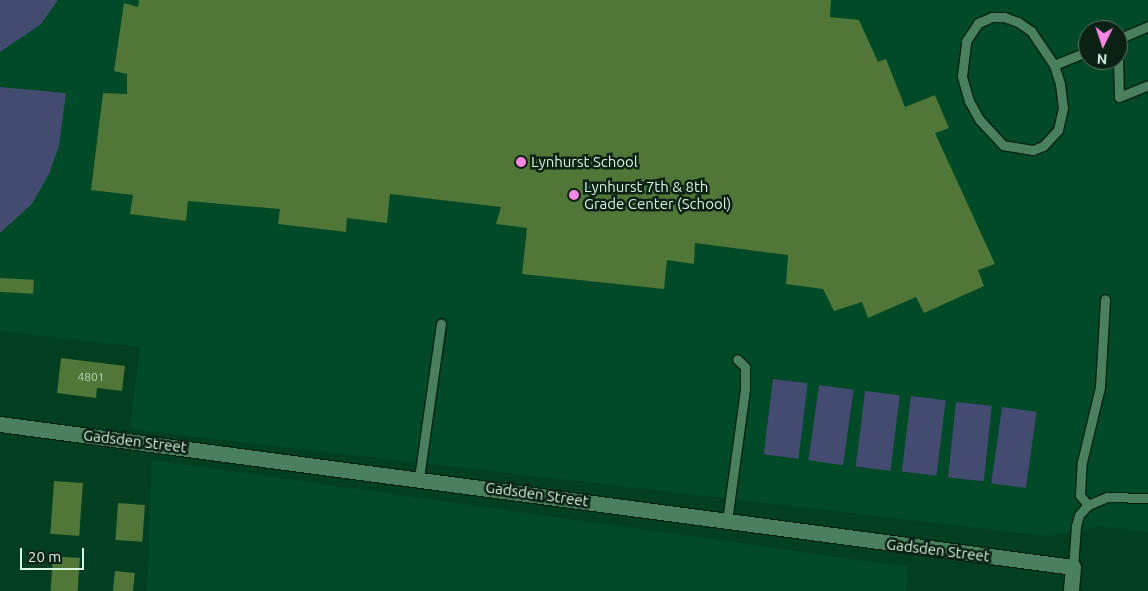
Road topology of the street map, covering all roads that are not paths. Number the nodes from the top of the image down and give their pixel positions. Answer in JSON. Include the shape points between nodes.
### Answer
{"nodes":[{"id":1,"x":1148,"y":26,"type":"edge"},
{"id":2,"x":1128,"y":34,"type":"edge"},
{"id":3,"x":1078,"y":55,"type":"edge"},
{"id":4,"x":1054,"y":65,"type":"junction"},
{"id":5,"x":1118,"y":70,"type":"edge"},
{"id":6,"x":1148,"y":85,"type":"edge"},
{"id":7,"x":1105,"y":299,"type":"dead end"},
{"id":8,"x":441,"y":324,"type":"dead end"},
{"id":9,"x":737,"y":359,"type":"dead end"},
{"id":10,"x":0,"y":424,"type":"edge"},
{"id":11,"x":419,"y":478,"type":"junction"},
{"id":12,"x":1148,"y":498,"type":"edge"},
{"id":13,"x":1088,"y":505,"type":"junction"},
{"id":14,"x":727,"y":521,"type":"junction"},
{"id":15,"x":1073,"y":567,"type":"junction"},
{"id":16,"x":1071,"y":591,"type":"edge"}],
"edges":[{"from":1,"to":2,"type":"lane"},
{"from":3,"to":4,"type":"lane"},
{"from":4,"to":4,"type":"lane","via":[[1042,44],[1018,22],[992,17],[971,30],[962,65],[967,92],[979,119],[1003,145],[1033,150],[1052,139],[1063,108]]},
{"from":5,"to":6,"type":"lane","via":[[1119,96]]},
{"from":7,"to":13,"type":"lane","via":[[1100,388],[1082,462],[1080,495]]},
{"from":8,"to":11,"type":"lane"},
{"from":9,"to":14,"type":"lane","via":[[746,367],[745,389]]},
{"from":10,"to":11,"type":"street","name":"Gadsden Street"},
{"from":11,"to":14,"type":"street","name":"Gadsden Street"},
{"from":12,"to":13,"type":"lane","via":[[1107,497]]},
{"from":13,"to":15,"type":"lane","via":[[1079,515],[1076,526]]},
{"from":14,"to":15,"type":"street","name":"Gadsden Street"},
{"from":15,"to":16,"type":"street"}]}
